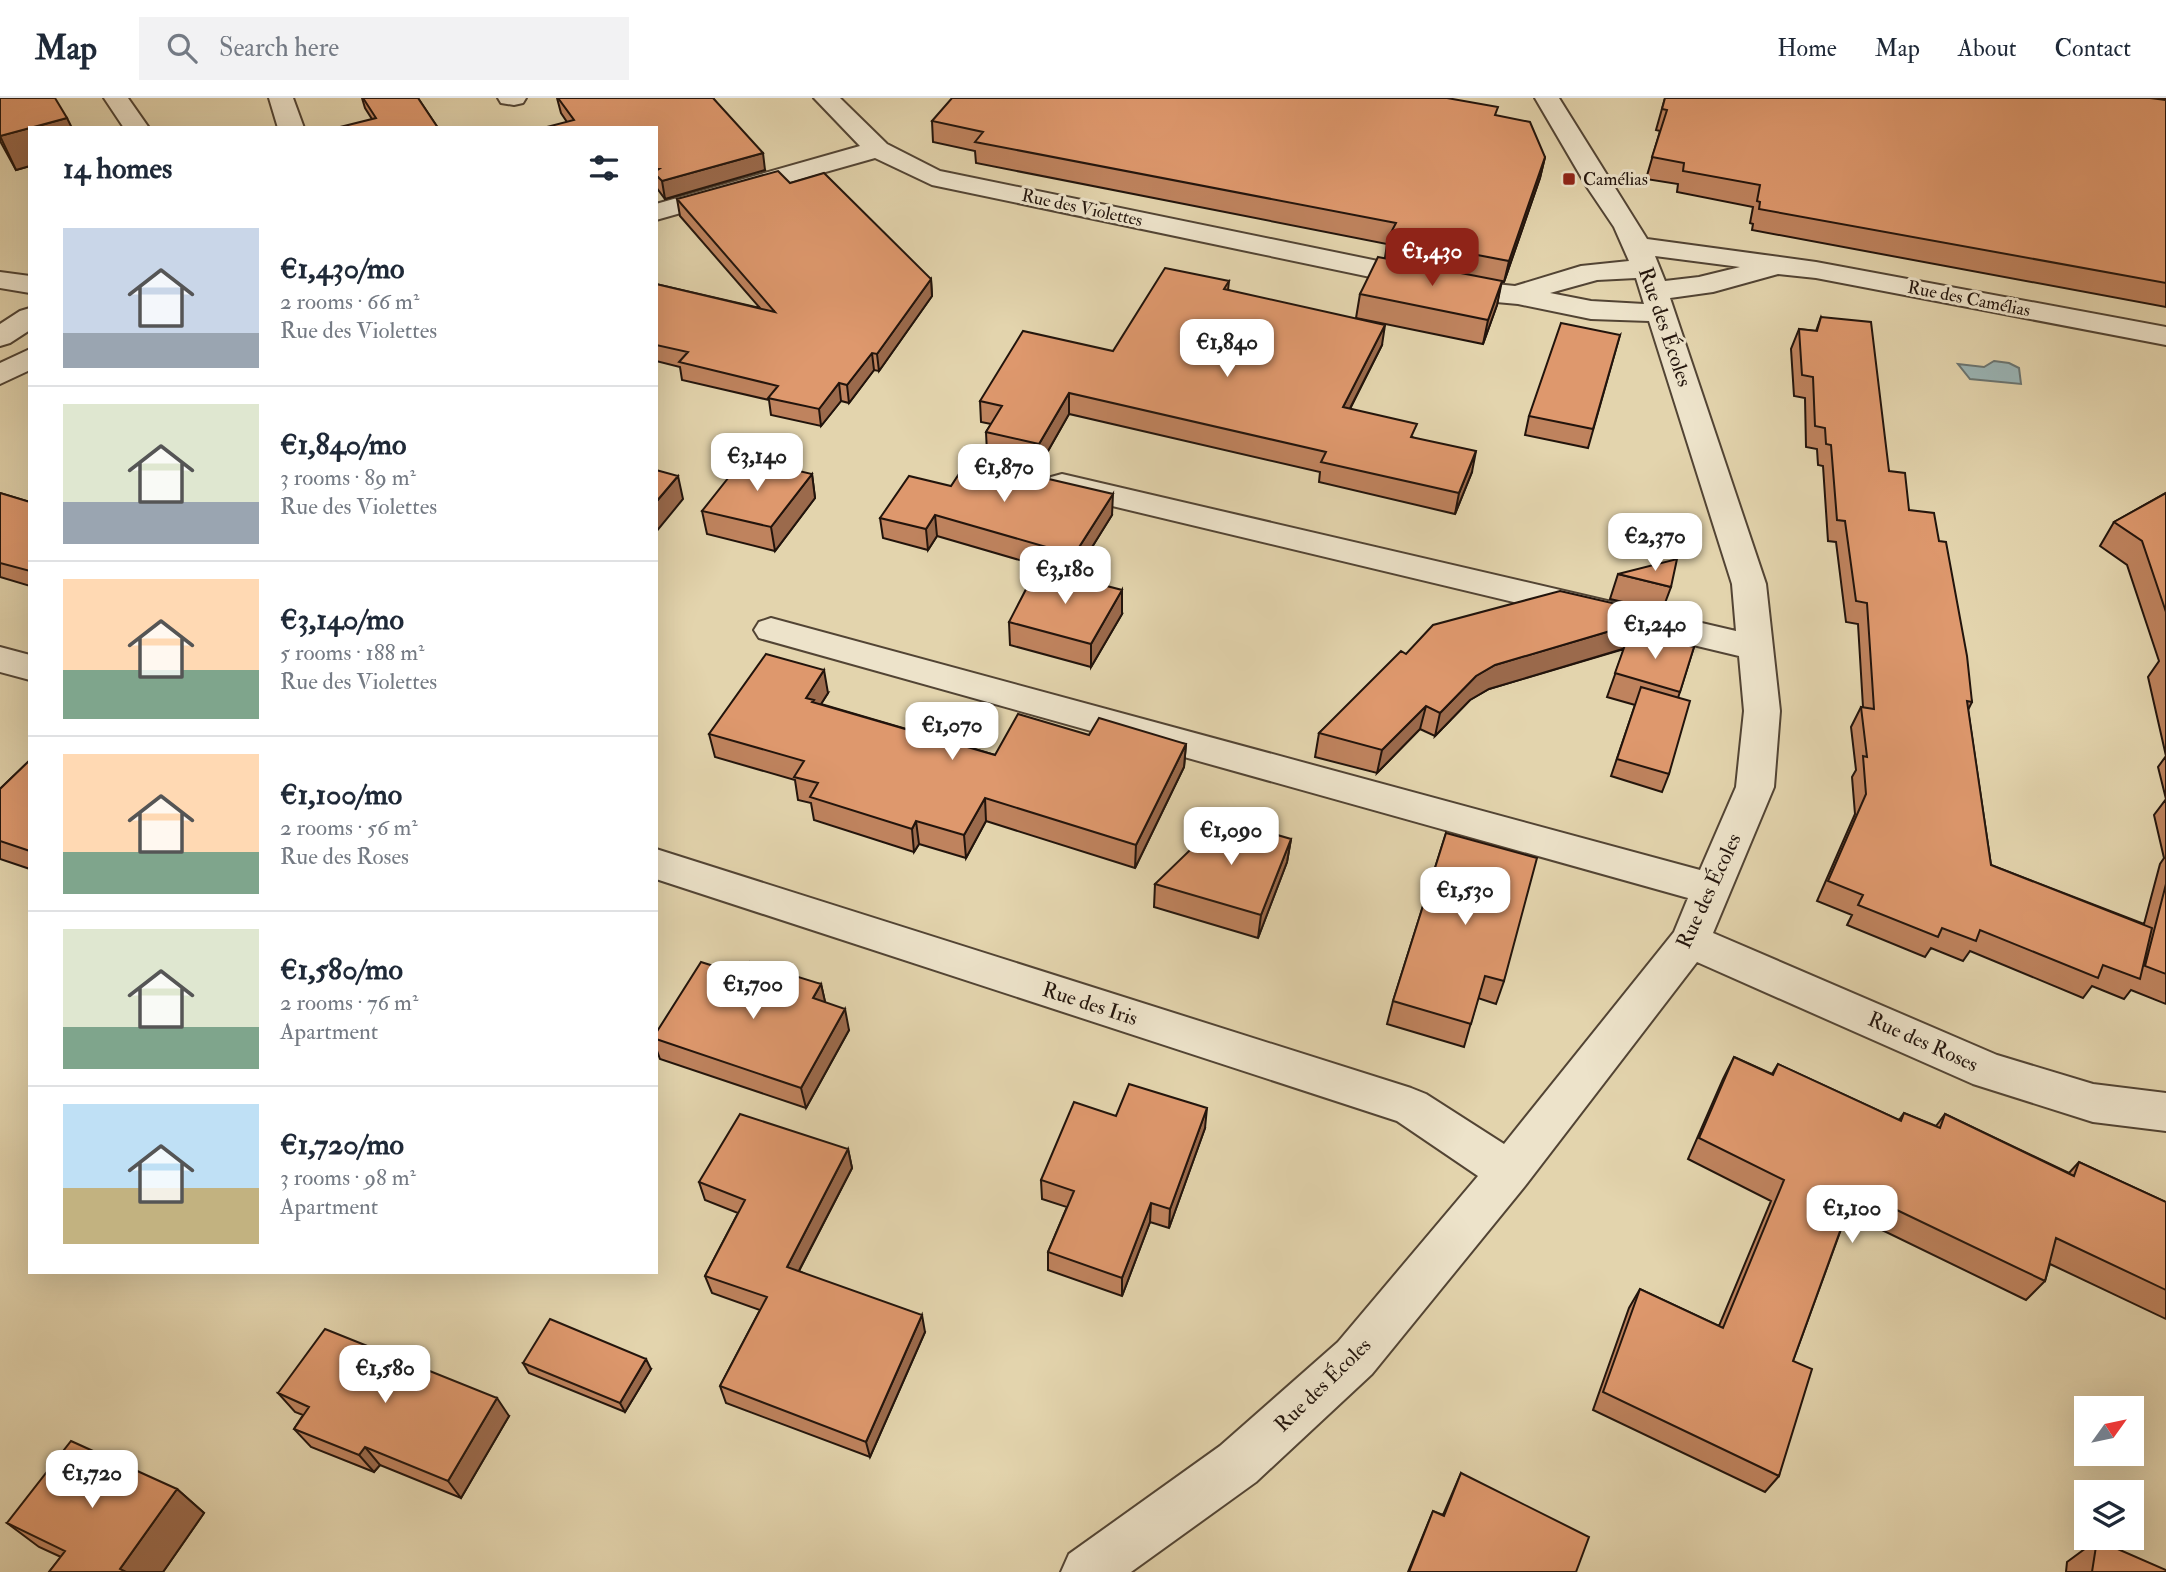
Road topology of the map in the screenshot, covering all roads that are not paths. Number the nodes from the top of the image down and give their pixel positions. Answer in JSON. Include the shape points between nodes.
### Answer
{"nodes":[{"id":1,"x":116,"y":98,"type":"edge"},
{"id":2,"x":281,"y":98,"type":"edge"},
{"id":3,"x":826,"y":98,"type":"edge"},
{"id":4,"x":1547,"y":98,"type":"edge"},
{"id":5,"x":136,"y":126,"type":"edge"},
{"id":6,"x":290,"y":126,"type":"edge"},
{"id":7,"x":878,"y":149,"type":"junction"},
{"id":8,"x":658,"y":211,"type":"edge"},
{"id":9,"x":1770,"y":267,"type":"junction"},
{"id":10,"x":0,"y":280,"type":"edge"},
{"id":11,"x":1650,"y":280,"type":"junction"},
{"id":12,"x":28,"y":285,"type":"edge"},
{"id":13,"x":1518,"y":295,"type":"junction"},
{"id":14,"x":28,"y":318,"type":"edge"},
{"id":15,"x":2166,"y":336,"type":"edge"},
{"id":16,"x":0,"y":337,"type":"edge"},
{"id":17,"x":28,"y":359,"type":"edge"},
{"id":18,"x":0,"y":375,"type":"edge"},
{"id":19,"x":1026,"y":475,"type":"edge"},
{"id":20,"x":771,"y":630,"type":"dead end"},
{"id":21,"x":1758,"y":648,"type":"junction"},
{"id":22,"x":0,"y":659,"type":"edge"},
{"id":23,"x":28,"y":667,"type":"edge"},
{"id":24,"x":658,"y":865,"type":"edge"},
{"id":25,"x":1712,"y":889,"type":"junction"},
{"id":26,"x":1690,"y":941,"type":"junction"},
{"id":27,"x":2166,"y":1112,"type":"edge"},
{"id":28,"x":1509,"y":1172,"type":"junction"},
{"id":29,"x":1087,"y":1572,"type":"edge"}],
"edges":[{"from":1,"to":5,"type":"street"},
{"from":2,"to":6,"type":"street"},
{"from":3,"to":7,"type":"street","name":"Rue des Violettes"},
{"from":4,"to":11,"type":"street","name":"Rue des Écoles","via":[[1628,227]]},
{"from":7,"to":8,"type":"street"},
{"from":7,"to":13,"type":"street","name":"Rue des Violettes","via":[[932,177],[1485,292]]},
{"from":9,"to":11,"type":"street","name":"Rue des Camélias","via":[[1703,287]]},
{"from":9,"to":11,"type":"street","name":"Rue des Camélias","via":[[1711,252]]},
{"from":9,"to":15,"type":"street","name":"Rue des Camélias","via":[[1816,270]]},
{"from":10,"to":12,"type":"street"},
{"from":11,"to":13,"type":"street","name":"Rue des Violettes","via":[[1617,268],[1591,271]]},
{"from":11,"to":13,"type":"street","name":"Rue des Violettes","via":[[1591,310]]},
{"from":11,"to":21,"type":"street","name":"Rue des Écoles","via":[[1749,584]]},
{"from":14,"to":16,"type":"street"},
{"from":17,"to":18,"type":"street"},
{"from":19,"to":21,"type":"street"},
{"from":20,"to":25,"type":"street"},
{"from":21,"to":25,"type":"street","name":"Rue des Écoles","via":[[1762,711],[1755,787]]},
{"from":22,"to":23,"type":"street"},
{"from":24,"to":28,"type":"street","name":"Rue des Iris","via":[[1411,1107]]},
{"from":25,"to":26,"type":"street","name":"Rue des Écoles"},
{"from":26,"to":27,"type":"street","name":"Rue des Roses","via":[[1988,1071],[2093,1103]]},
{"from":26,"to":28,"type":"street","name":"Rue des Écoles"},
{"from":28,"to":29,"type":"street","name":"Rue des Écoles","via":[[1355,1358],[1238,1464]]}]}
